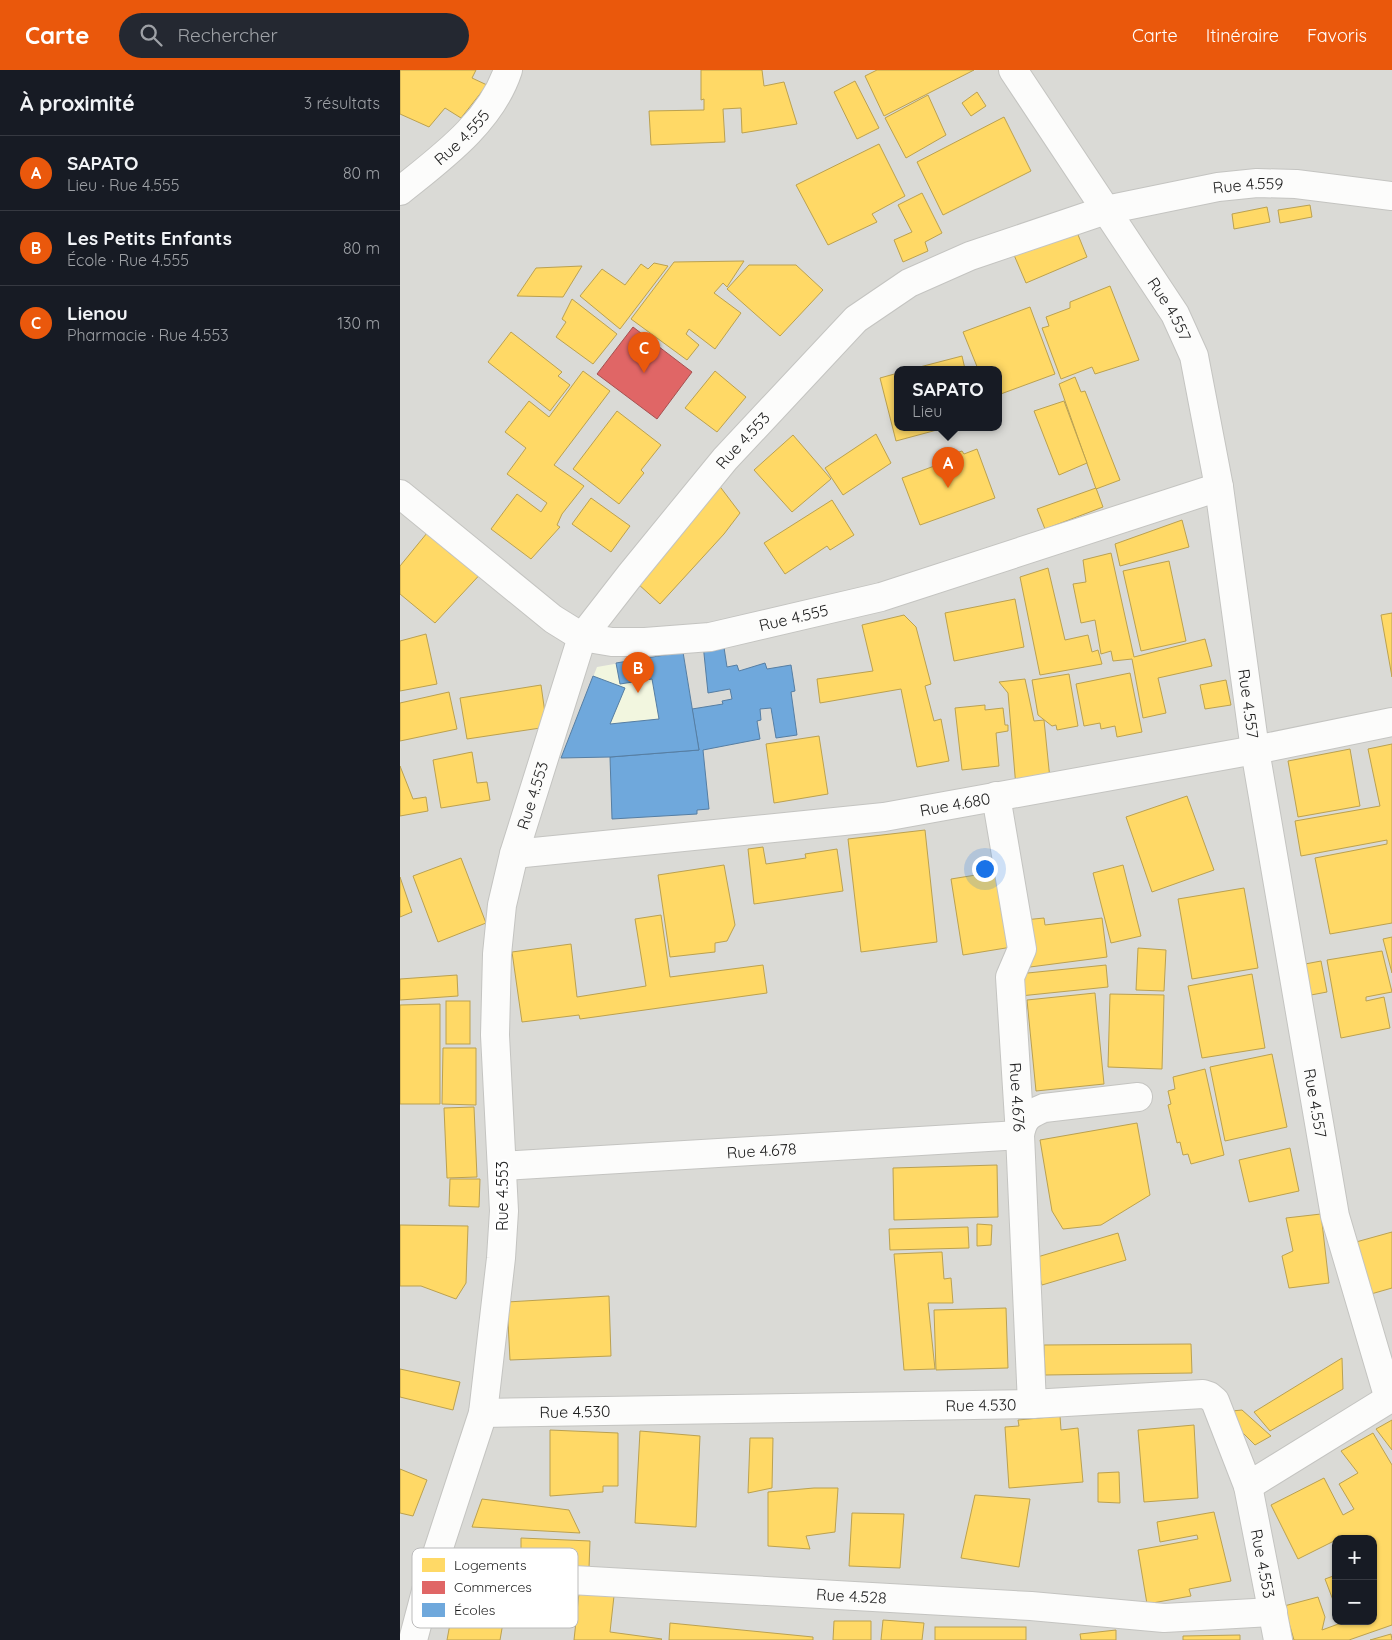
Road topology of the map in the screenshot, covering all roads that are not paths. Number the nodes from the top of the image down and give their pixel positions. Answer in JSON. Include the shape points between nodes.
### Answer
{"nodes":[{"id":1,"x":508,"y":70,"type":"edge"},
{"id":2,"x":1013,"y":70,"type":"edge"},
{"id":3,"x":400,"y":191,"type":"edge"},
{"id":4,"x":1392,"y":196,"type":"edge"},
{"id":5,"x":1106,"y":210,"type":"junction"},
{"id":6,"x":1219,"y":487,"type":"junction"},
{"id":7,"x":400,"y":494,"type":"edge"},
{"id":8,"x":582,"y":637,"type":"junction"},
{"id":9,"x":1392,"y":722,"type":"edge"},
{"id":10,"x":1255,"y":750,"type":"junction"},
{"id":11,"x":996,"y":796,"type":"junction"},
{"id":12,"x":514,"y":854,"type":"junction"},
{"id":13,"x":1138,"y":1097,"type":"dead end"},
{"id":14,"x":1020,"y":1135,"type":"junction"},
{"id":15,"x":502,"y":1166,"type":"junction"},
{"id":16,"x":1388,"y":1392,"type":"edge"},
{"id":17,"x":1032,"y":1404,"type":"junction"},
{"id":18,"x":483,"y":1413,"type":"junction"},
{"id":19,"x":1248,"y":1486,"type":"junction"},
{"id":20,"x":439,"y":1548,"type":"edge"},
{"id":21,"x":578,"y":1580,"type":"edge"},
{"id":22,"x":1273,"y":1612,"type":"junction"},
{"id":23,"x":1278,"y":1640,"type":"edge"}],
"edges":[{"from":1,"to":3,"type":"street","name":"Rue 4.555","via":[[490,108],[439,160]]},
{"from":2,"to":5,"type":"street","name":"Rue 4.557"},
{"from":4,"to":5,"type":"street","name":"Rue 4.559","via":[[1296,184],[1257,183],[1218,187]]},
{"from":5,"to":6,"type":"street","name":"Rue 4.557","via":[[1175,314],[1194,356]]},
{"from":5,"to":8,"type":"street","name":"Rue 4.553","via":[[970,256],[909,283],[856,318],[725,459]]},
{"from":6,"to":8,"type":"street","name":"Rue 4.555","via":[[880,597],[710,636],[636,642]]},
{"from":6,"to":10,"type":"street","name":"Rue 4.557"},
{"from":7,"to":8,"type":"street","name":"Rue 4.555","via":[[553,619]]},
{"from":8,"to":12,"type":"street","name":"Rue 4.553"},
{"from":9,"to":10,"type":"street","name":"Rue 4.680"},
{"from":10,"to":11,"type":"street","name":"Rue 4.680"},
{"from":10,"to":16,"type":"street","name":"Rue 4.557","via":[[1335,1216]]},
{"from":11,"to":12,"type":"street","name":"Rue 4.680","via":[[884,816]]},
{"from":11,"to":14,"type":"street","name":"Rue 4.676","via":[[1022,950],[1010,977]]},
{"from":12,"to":15,"type":"street","name":"Rue 4.553","via":[[502,905],[497,954],[495,1035]]},
{"from":13,"to":14,"type":"street","via":[[1044,1108],[1031,1113],[1022,1124]]},
{"from":14,"to":15,"type":"street","name":"Rue 4.678"},
{"from":14,"to":17,"type":"street","name":"Rue 4.676"},
{"from":15,"to":18,"type":"street","name":"Rue 4.553","via":[[504,1211]]},
{"from":16,"to":19,"type":"street"},
{"from":17,"to":18,"type":"street","name":"Rue 4.530"},
{"from":17,"to":19,"type":"street","name":"Rue 4.530","via":[[1210,1396],[1215,1401]]},
{"from":18,"to":20,"type":"street","name":"Rue 4.553"},
{"from":19,"to":22,"type":"street","name":"Rue 4.553"},
{"from":21,"to":22,"type":"street","name":"Rue 4.528","via":[[1031,1606],[1164,1618]]},
{"from":22,"to":23,"type":"street","name":"Rue 4.553"}]}
